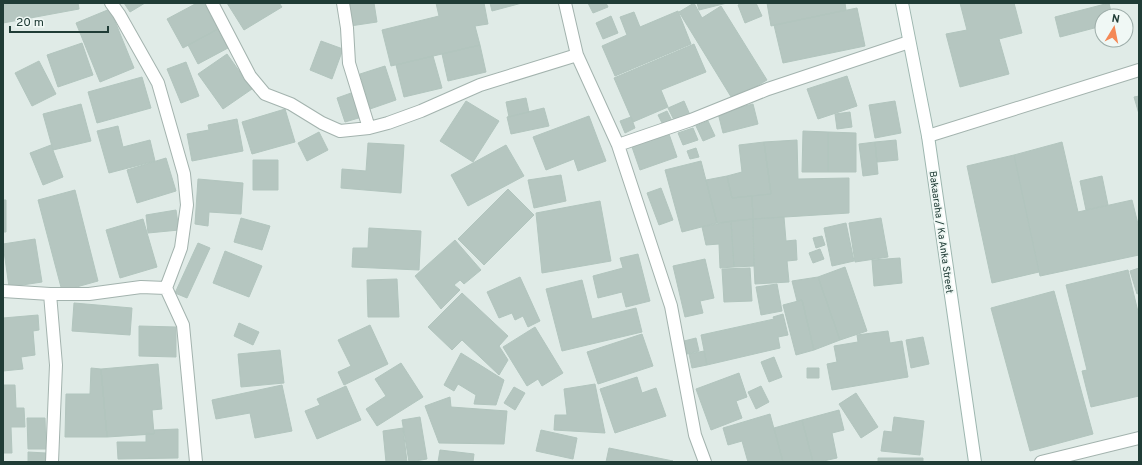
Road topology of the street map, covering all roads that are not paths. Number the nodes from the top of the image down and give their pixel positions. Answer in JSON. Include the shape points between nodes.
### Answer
{"nodes":[{"id":1,"x":111,"y":3,"type":"edge"},
{"id":2,"x":212,"y":3,"type":"edge"},
{"id":3,"x":343,"y":3,"type":"edge"},
{"id":4,"x":564,"y":3,"type":"edge"},
{"id":5,"x":902,"y":3,"type":"edge"},
{"id":6,"x":909,"y":42,"type":"junction"},
{"id":7,"x":577,"y":55,"type":"junction"},
{"id":8,"x":1139,"y":70,"type":"edge"},
{"id":9,"x":369,"y":128,"type":"junction"},
{"id":10,"x":928,"y":136,"type":"junction"},
{"id":11,"x":618,"y":145,"type":"junction"},
{"id":12,"x":166,"y":288,"type":"junction"},
{"id":13,"x":3,"y":291,"type":"edge"},
{"id":14,"x":50,"y":294,"type":"junction"},
{"id":15,"x":1139,"y":438,"type":"edge"},
{"id":16,"x":52,"y":462,"type":"edge"},
{"id":17,"x":196,"y":462,"type":"edge"},
{"id":18,"x":706,"y":462,"type":"edge"},
{"id":19,"x":975,"y":462,"type":"edge"},
{"id":20,"x":1041,"y":462,"type":"edge"}],
"edges":[{"from":1,"to":12,"type":"street","via":[[158,83],[184,174],[187,205],[181,248]]},
{"from":2,"to":9,"type":"street","via":[[250,76],[265,94],[290,104],[340,131]]},
{"from":3,"to":9,"type":"street","via":[[349,63]]},
{"from":4,"to":7,"type":"street"},
{"from":5,"to":6,"type":"street","name":"Bakaaraha / Ka Anka Street"},
{"from":6,"to":10,"type":"street","name":"Bakaaraha / Ka Anka Street"},
{"from":6,"to":11,"type":"street","via":[[768,89],[691,120]]},
{"from":7,"to":9,"type":"street","via":[[480,85],[421,111]]},
{"from":7,"to":11,"type":"street"},
{"from":8,"to":10,"type":"street"},
{"from":10,"to":19,"type":"street","name":"Bakaaraha / Ka Anka Street"},
{"from":11,"to":18,"type":"street","via":[[671,306],[695,435]]},
{"from":12,"to":14,"type":"street","via":[[141,287],[90,294]]},
{"from":12,"to":17,"type":"street","via":[[183,325]]},
{"from":13,"to":14,"type":"street"},
{"from":14,"to":16,"type":"street","via":[[56,365]]},
{"from":15,"to":20,"type":"street"}]}
